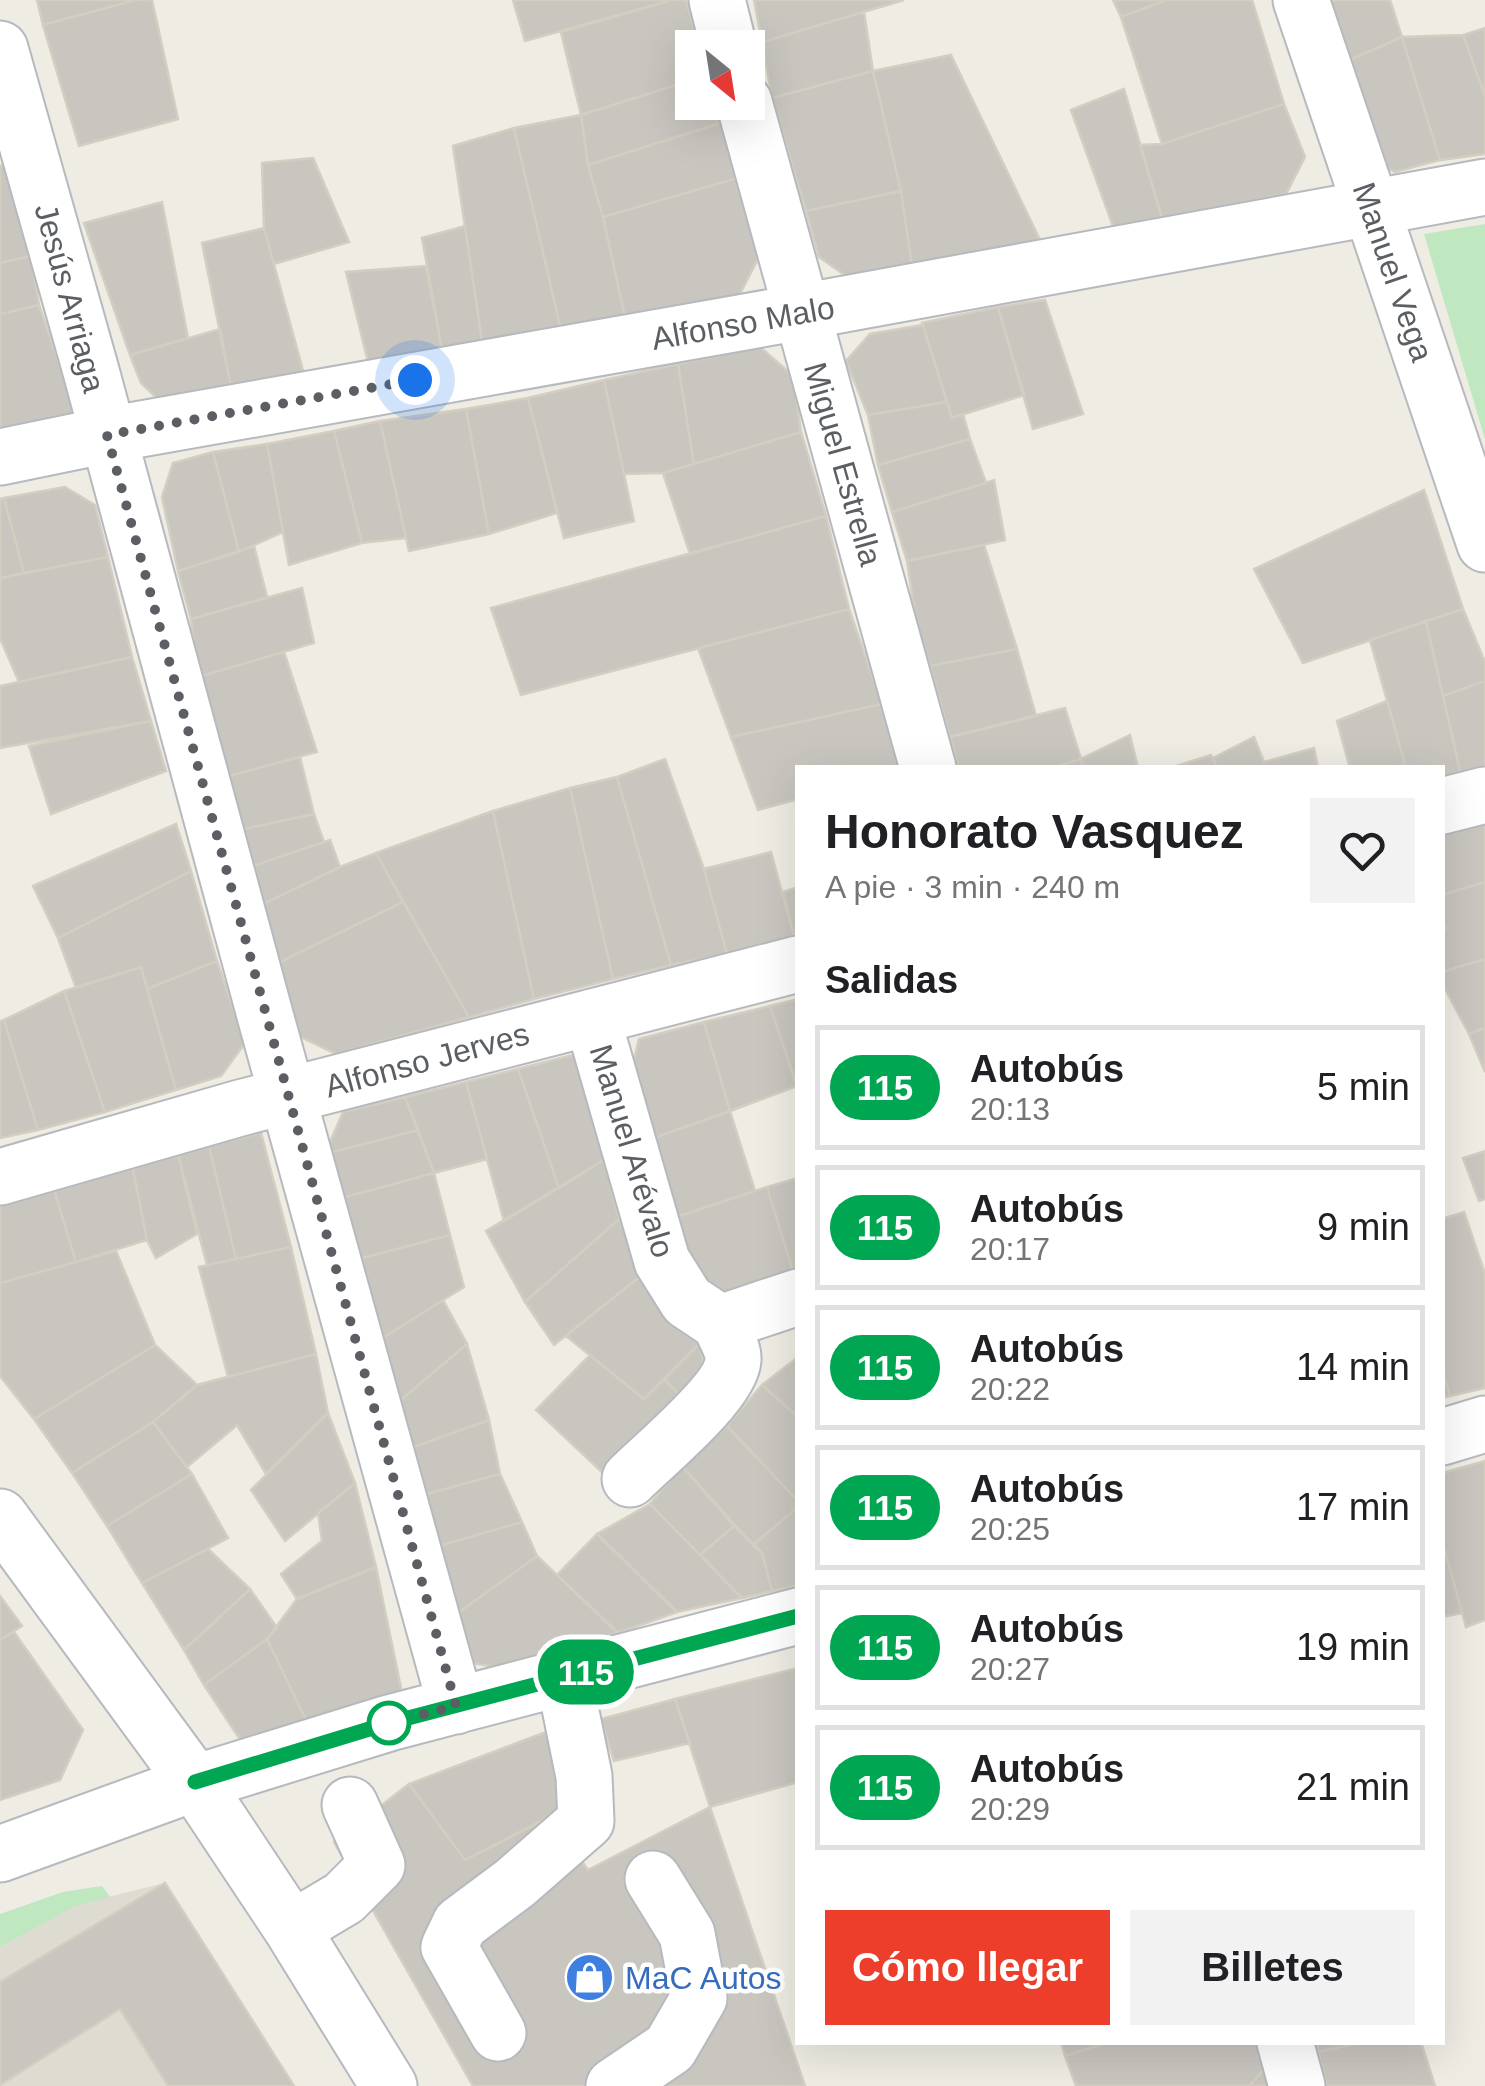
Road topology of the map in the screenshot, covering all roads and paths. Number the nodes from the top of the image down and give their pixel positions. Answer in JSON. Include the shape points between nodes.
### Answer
{"nodes":[{"id":1,"x":716,"y":0,"type":"edge"},
{"id":2,"x":1301,"y":0,"type":"edge"},
{"id":3,"x":724,"y":30,"type":"edge"},
{"id":4,"x":0,"y":49,"type":"edge"},
{"id":5,"x":749,"y":120,"type":"edge"},
{"id":6,"x":1485,"y":187,"type":"edge"},
{"id":7,"x":1372,"y":209,"type":"junction"},
{"id":8,"x":801,"y":312,"type":"junction"},
{"id":9,"x":107,"y":435,"type":"junction"},
{"id":10,"x":0,"y":457,"type":"edge"},
{"id":11,"x":1485,"y":544,"type":"edge"},
{"id":12,"x":927,"y":765,"type":"edge"},
{"id":13,"x":1485,"y":795,"type":"edge"},
{"id":14,"x":1445,"y":805,"type":"edge"},
{"id":15,"x":795,"y":965,"type":"edge"},
{"id":16,"x":592,"y":1017,"type":"junction"},
{"id":17,"x":288,"y":1097,"type":"junction"},
{"id":18,"x":0,"y":1177,"type":"edge"},
{"id":19,"x":795,"y":1297,"type":"edge"},
{"id":20,"x":720,"y":1323,"type":"junction"},
{"id":21,"x":1485,"y":1424,"type":"edge"},
{"id":22,"x":1445,"y":1436,"type":"edge"},
{"id":23,"x":630,"y":1478,"type":"dead end"},
{"id":24,"x":0,"y":1517,"type":"edge"},
{"id":25,"x":795,"y":1617,"type":"edge"},
{"id":26,"x":564,"y":1678,"type":"junction"},
{"id":27,"x":456,"y":1706,"type":"junction"},
{"id":28,"x":195,"y":1782,"type":"junction"},
{"id":29,"x":350,"y":1805,"type":"dead end"},
{"id":30,"x":0,"y":1854,"type":"edge"},
{"id":31,"x":653,"y":1879,"type":"dead end"},
{"id":32,"x":292,"y":1930,"type":"junction"},
{"id":33,"x":498,"y":2033,"type":"dead end"},
{"id":34,"x":1286,"y":2045,"type":"edge"},
{"id":35,"x":389,"y":2086,"type":"edge"},
{"id":36,"x":614,"y":2086,"type":"edge"},
{"id":37,"x":1297,"y":2086,"type":"edge"}],
"edges":[{"from":1,"to":3,"type":"street"},
{"from":2,"to":7,"type":"street","name":"Manuel Vega"},
{"from":4,"to":9,"type":"street","name":"Jesús Arriaga"},
{"from":5,"to":8,"type":"street","name":"Miguel Estrella"},
{"from":6,"to":7,"type":"street","name":"Alfonso Malo"},
{"from":7,"to":8,"type":"street","name":"Alfonso Malo"},
{"from":7,"to":11,"type":"street","name":"Manuel Vega"},
{"from":8,"to":9,"type":"street","name":"Alfonso Malo"},
{"from":8,"to":12,"type":"street","name":"Miguel Estrella"},
{"from":9,"to":10,"type":"street","name":"Alfonso Malo"},
{"from":9,"to":17,"type":"street","name":"Jesús Arriaga"},
{"from":13,"to":14,"type":"street"},
{"from":15,"to":16,"type":"street","name":"Alfonso Jerves"},
{"from":16,"to":17,"type":"street","name":"Alfonso Jerves"},
{"from":16,"to":20,"type":"street","name":"Manuel Arévalo","via":[[662,1261],[688,1301]]},
{"from":17,"to":18,"type":"street","name":"Alfonso Jerves"},
{"from":17,"to":27,"type":"street","name":"Jesús Arriaga"},
{"from":19,"to":20,"type":"street"},
{"from":20,"to":23,"type":"street","via":[[734,1358],[728,1378]]},
{"from":21,"to":22,"type":"street"},
{"from":24,"to":28,"type":"street"},
{"from":25,"to":26,"type":"street"},
{"from":26,"to":27,"type":"street"},
{"from":26,"to":33,"type":"street","via":[[586,1822],[460,1924],[449,1947]]},
{"from":27,"to":28,"type":"street"},
{"from":28,"to":30,"type":"street"},
{"from":28,"to":32,"type":"street"},
{"from":29,"to":32,"type":"street","via":[[377,1866],[344,1898]]},
{"from":31,"to":36,"type":"street","via":[[687,1934],[699,1998],[670,2048]]},
{"from":32,"to":35,"type":"street"},
{"from":34,"to":37,"type":"street"}]}
